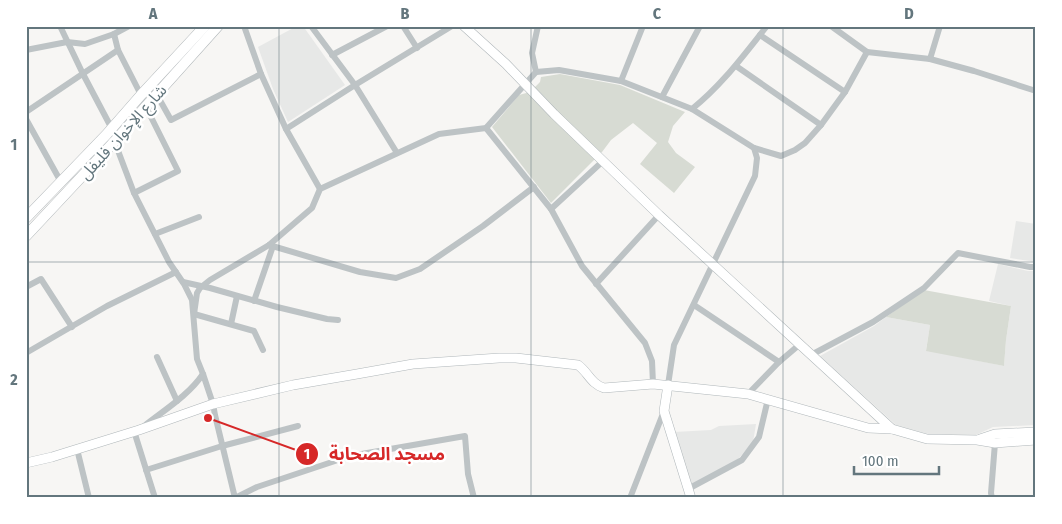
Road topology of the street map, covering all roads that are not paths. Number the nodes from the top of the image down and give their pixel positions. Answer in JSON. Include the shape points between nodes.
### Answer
{"nodes":[{"id":1,"x":60,"y":26,"type":"edge"},
{"id":2,"x":129,"y":26,"type":"edge"},
{"id":3,"x":204,"y":26,"type":"edge"},
{"id":4,"x":218,"y":26,"type":"edge"},
{"id":5,"x":244,"y":26,"type":"edge"},
{"id":6,"x":311,"y":26,"type":"edge"},
{"id":7,"x":386,"y":26,"type":"edge"},
{"id":8,"x":403,"y":26,"type":"edge"},
{"id":9,"x":452,"y":26,"type":"edge"},
{"id":10,"x":464,"y":26,"type":"edge"},
{"id":11,"x":538,"y":26,"type":"edge"},
{"id":12,"x":643,"y":26,"type":"edge"},
{"id":13,"x":700,"y":26,"type":"edge"},
{"id":14,"x":767,"y":26,"type":"edge"},
{"id":15,"x":830,"y":26,"type":"edge"},
{"id":16,"x":940,"y":26,"type":"edge"},
{"id":17,"x":114,"y":34,"type":"junction"},
{"id":18,"x":760,"y":35,"type":"junction"},
{"id":19,"x":67,"y":42,"type":"junction"},
{"id":20,"x":417,"y":48,"type":"junction"},
{"id":21,"x":26,"y":50,"type":"edge"},
{"id":22,"x":118,"y":50,"type":"junction"},
{"id":23,"x":867,"y":52,"type":"junction"},
{"id":24,"x":332,"y":55,"type":"junction"},
{"id":25,"x":930,"y":59,"type":"junction"},
{"id":26,"x":736,"y":66,"type":"junction"},
{"id":27,"x":536,"y":72,"type":"junction"},
{"id":28,"x":83,"y":74,"type":"junction"},
{"id":29,"x":261,"y":74,"type":"junction"},
{"id":30,"x":621,"y":81,"type":"junction"},
{"id":31,"x":525,"y":84,"type":"junction"},
{"id":32,"x":355,"y":85,"type":"junction"},
{"id":33,"x":1035,"y":89,"type":"edge"},
{"id":34,"x":845,"y":92,"type":"junction"},
{"id":35,"x":141,"y":95,"type":"junction"},
{"id":36,"x":157,"y":95,"type":"junction"},
{"id":37,"x":662,"y":97,"type":"junction"},
{"id":38,"x":146,"y":108,"type":"junction"},
{"id":39,"x":692,"y":109,"type":"junction"},
{"id":40,"x":26,"y":112,"type":"edge"},
{"id":41,"x":26,"y":119,"type":"edge"},
{"id":42,"x":821,"y":125,"type":"junction"},
{"id":43,"x":486,"y":128,"type":"junction"},
{"id":44,"x":286,"y":129,"type":"junction"},
{"id":45,"x":109,"y":132,"type":"junction"},
{"id":46,"x":114,"y":142,"type":"junction"},
{"id":47,"x":754,"y":148,"type":"junction"},
{"id":48,"x":397,"y":153,"type":"junction"},
{"id":49,"x":603,"y":161,"type":"junction"},
{"id":50,"x":61,"y":182,"type":"junction"},
{"id":51,"x":534,"y":187,"type":"junction"},
{"id":52,"x":320,"y":189,"type":"junction"},
{"id":53,"x":134,"y":193,"type":"junction"},
{"id":54,"x":551,"y":209,"type":"junction"},
{"id":55,"x":659,"y":215,"type":"junction"},
{"id":56,"x":200,"y":217,"type":"dead end"},
{"id":57,"x":26,"y":218,"type":"edge"},
{"id":58,"x":155,"y":234,"type":"junction"},
{"id":59,"x":26,"y":236,"type":"edge"},
{"id":60,"x":271,"y":246,"type":"junction"},
{"id":61,"x":713,"y":265,"type":"junction"},
{"id":62,"x":1036,"y":267,"type":"edge"},
{"id":63,"x":176,"y":272,"type":"junction"},
{"id":64,"x":182,"y":282,"type":"junction"},
{"id":65,"x":596,"y":284,"type":"junction"},
{"id":66,"x":26,"y":287,"type":"edge"},
{"id":67,"x":202,"y":287,"type":"junction"},
{"id":68,"x":237,"y":296,"type":"junction"},
{"id":69,"x":254,"y":301,"type":"junction"},
{"id":70,"x":694,"y":305,"type":"junction"},
{"id":71,"x":194,"y":314,"type":"junction"},
{"id":72,"x":338,"y":320,"type":"dead end"},
{"id":73,"x":230,"y":324,"type":"junction"},
{"id":74,"x":72,"y":327,"type":"junction"},
{"id":75,"x":799,"y":345,"type":"junction"},
{"id":76,"x":263,"y":350,"type":"dead end"},
{"id":77,"x":26,"y":353,"type":"edge"},
{"id":78,"x":811,"y":355,"type":"junction"},
{"id":79,"x":157,"y":357,"type":"dead end"},
{"id":80,"x":779,"y":362,"type":"junction"},
{"id":81,"x":203,"y":374,"type":"junction"},
{"id":82,"x":653,"y":384,"type":"junction"},
{"id":83,"x":668,"y":385,"type":"junction"},
{"id":84,"x":748,"y":394,"type":"junction"},
{"id":85,"x":768,"y":399,"type":"junction"},
{"id":86,"x":177,"y":401,"type":"junction"},
{"id":87,"x":213,"y":404,"type":"junction"},
{"id":88,"x":664,"y":411,"type":"junction"},
{"id":89,"x":298,"y":426,"type":"dead end"},
{"id":90,"x":892,"y":429,"type":"junction"},
{"id":91,"x":136,"y":430,"type":"junction"},
{"id":92,"x":1036,"y":432,"type":"edge"},
{"id":93,"x":977,"y":440,"type":"junction"},
{"id":94,"x":1036,"y":440,"type":"edge"},
{"id":95,"x":994,"y":443,"type":"junction"},
{"id":96,"x":222,"y":446,"type":"junction"},
{"id":97,"x":77,"y":449,"type":"junction"},
{"id":98,"x":26,"y":463,"type":"edge"},
{"id":99,"x":146,"y":470,"type":"junction"},
{"id":100,"x":690,"y":493,"type":"edge"},
{"id":101,"x":89,"y":498,"type":"edge"},
{"id":102,"x":155,"y":498,"type":"edge"},
{"id":103,"x":235,"y":498,"type":"edge"},
{"id":104,"x":474,"y":498,"type":"edge"},
{"id":105,"x":630,"y":498,"type":"edge"},
{"id":106,"x":992,"y":498,"type":"edge"}],
"edges":[{"from":1,"to":19,"type":"street"},
{"from":2,"to":17,"type":"street"},
{"from":3,"to":35,"type":"main road","name":"شارع الإخوان فليفل"},
{"from":4,"to":36,"type":"main road","name":"شارع الإخوان فليفل"},
{"from":5,"to":29,"type":"street"},
{"from":6,"to":24,"type":"street"},
{"from":7,"to":24,"type":"street"},
{"from":8,"to":20,"type":"street"},
{"from":9,"to":20,"type":"street"},
{"from":10,"to":31,"type":"street"},
{"from":11,"to":27,"type":"street","via":[[532,52]]},
{"from":12,"to":30,"type":"street"},
{"from":13,"to":37,"type":"street"},
{"from":14,"to":18,"type":"street"},
{"from":15,"to":23,"type":"street"},
{"from":16,"to":25,"type":"street"},
{"from":17,"to":19,"type":"street","via":[[85,44]]},
{"from":17,"to":22,"type":"street"},
{"from":18,"to":26,"type":"street"},
{"from":18,"to":34,"type":"street"},
{"from":19,"to":21,"type":"street"},
{"from":19,"to":28,"type":"street"},
{"from":20,"to":32,"type":"street"},
{"from":22,"to":28,"type":"street"},
{"from":22,"to":35,"type":"street"},
{"from":23,"to":25,"type":"street"},
{"from":23,"to":34,"type":"street"},
{"from":24,"to":32,"type":"street"},
{"from":25,"to":33,"type":"street"},
{"from":26,"to":39,"type":"street"},
{"from":26,"to":42,"type":"street"},
{"from":27,"to":30,"type":"street","via":[[559,70]]},
{"from":27,"to":31,"type":"street"},
{"from":28,"to":40,"type":"street"},
{"from":28,"to":45,"type":"street"},
{"from":29,"to":36,"type":"street","via":[[171,120]]},
{"from":29,"to":44,"type":"street"},
{"from":30,"to":37,"type":"street"},
{"from":31,"to":43,"type":"street"},
{"from":31,"to":49,"type":"street"},
{"from":32,"to":44,"type":"street"},
{"from":32,"to":48,"type":"street"},
{"from":34,"to":42,"type":"street"},
{"from":35,"to":38,"type":"street"},
{"from":35,"to":45,"type":"main road","name":"شارع الإخوان فليفل"},
{"from":36,"to":38,"type":"main road","name":"شارع الإخوان فليفل"},
{"from":37,"to":39,"type":"street"},
{"from":38,"to":46,"type":"main road","name":"شارع الإخوان فليفل"},
{"from":38,"to":53,"type":"street","via":[[178,171]]},
{"from":39,"to":47,"type":"street"},
{"from":41,"to":50,"type":"street"},
{"from":42,"to":47,"type":"street","via":[[805,143],[781,156]]},
{"from":43,"to":48,"type":"street","via":[[439,134]]},
{"from":43,"to":51,"type":"street"},
{"from":44,"to":52,"type":"street"},
{"from":45,"to":46,"type":"street"},
{"from":45,"to":50,"type":"main road","name":"شارع الإخوان فليفل"},
{"from":46,"to":53,"type":"street"},
{"from":46,"to":59,"type":"main road","name":"شارع الإخوان فليفل"},
{"from":47,"to":61,"type":"street","via":[[755,176]]},
{"from":48,"to":52,"type":"street"},
{"from":49,"to":54,"type":"street"},
{"from":49,"to":55,"type":"street"},
{"from":50,"to":57,"type":"main road","name":"شارع الإخوان فليفل"},
{"from":51,"to":54,"type":"street"},
{"from":51,"to":60,"type":"street","via":[[420,269],[396,278],[360,272]]},
{"from":52,"to":60,"type":"street","via":[[312,208]]},
{"from":53,"to":58,"type":"street"},
{"from":54,"to":65,"type":"street","via":[[582,266]]},
{"from":55,"to":61,"type":"street"},
{"from":55,"to":65,"type":"street"},
{"from":56,"to":58,"type":"street"},
{"from":58,"to":63,"type":"street"},
{"from":60,"to":67,"type":"street"},
{"from":60,"to":69,"type":"street"},
{"from":61,"to":70,"type":"street"},
{"from":61,"to":75,"type":"street"},
{"from":62,"to":78,"type":"street","via":[[958,253],[924,288],[873,322]]},
{"from":63,"to":64,"type":"street"},
{"from":63,"to":74,"type":"street"},
{"from":64,"to":67,"type":"street"},
{"from":64,"to":71,"type":"street","via":[[192,300]]},
{"from":65,"to":82,"type":"street","via":[[645,343],[652,361]]},
{"from":66,"to":74,"type":"street","via":[[41,279]]},
{"from":67,"to":68,"type":"street"},
{"from":67,"to":71,"type":"street"},
{"from":68,"to":69,"type":"street"},
{"from":68,"to":73,"type":"street"},
{"from":69,"to":72,"type":"street"},
{"from":70,"to":80,"type":"street"},
{"from":70,"to":83,"type":"street","via":[[674,345]]},
{"from":71,"to":73,"type":"street"},
{"from":71,"to":81,"type":"street","via":[[197,359]]},
{"from":73,"to":76,"type":"street","via":[[254,330]]},
{"from":74,"to":77,"type":"street"},
{"from":75,"to":78,"type":"street"},
{"from":75,"to":80,"type":"street"},
{"from":78,"to":90,"type":"street"},
{"from":79,"to":86,"type":"street"},
{"from":80,"to":84,"type":"street"},
{"from":81,"to":86,"type":"street"},
{"from":81,"to":87,"type":"street"},
{"from":82,"to":83,"type":"street"},
{"from":82,"to":87,"type":"street","via":[[604,388],[594,383],[578,365],[499,358],[413,364]]},
{"from":83,"to":84,"type":"street"},
{"from":83,"to":88,"type":"street"},
{"from":84,"to":85,"type":"street"},
{"from":85,"to":90,"type":"street","via":[[868,428]]},
{"from":85,"to":100,"type":"street","via":[[759,437],[742,460]]},
{"from":86,"to":91,"type":"street"},
{"from":87,"to":91,"type":"street"},
{"from":87,"to":96,"type":"street"},
{"from":88,"to":100,"type":"street"},
{"from":88,"to":105,"type":"street"},
{"from":89,"to":96,"type":"street"},
{"from":90,"to":93,"type":"street","via":[[926,440]]},
{"from":91,"to":97,"type":"street"},
{"from":91,"to":99,"type":"street"},
{"from":92,"to":93,"type":"street","via":[[995,434]]},
{"from":93,"to":95,"type":"street"},
{"from":94,"to":95,"type":"street"},
{"from":95,"to":106,"type":"street"},
{"from":96,"to":99,"type":"street"},
{"from":96,"to":103,"type":"street"},
{"from":97,"to":98,"type":"street"},
{"from":97,"to":101,"type":"street"},
{"from":99,"to":102,"type":"street"},
{"from":103,"to":104,"type":"street","via":[[257,487],[350,456],[465,436]]}]}
